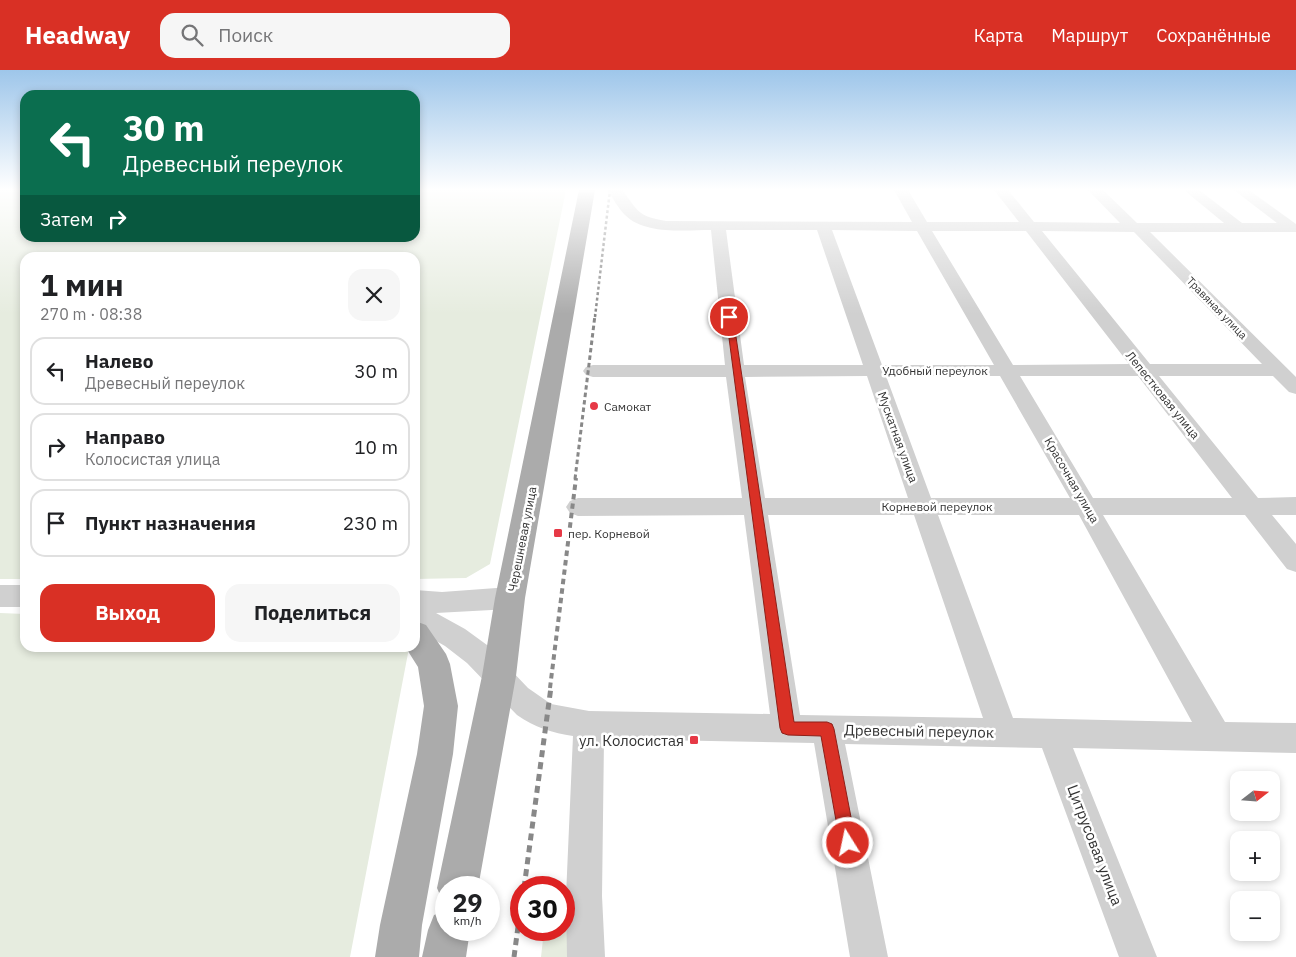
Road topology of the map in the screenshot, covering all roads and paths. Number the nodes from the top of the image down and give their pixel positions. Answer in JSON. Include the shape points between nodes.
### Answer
{"nodes":[{"id":1,"x":579,"y":231,"type":"edge"},
{"id":2,"x":719,"y":231,"type":"edge"},
{"id":3,"x":824,"y":231,"type":"edge"},
{"id":4,"x":927,"y":231,"type":"edge"},
{"id":5,"x":1034,"y":231,"type":"edge"},
{"id":6,"x":1139,"y":231,"type":"edge"},
{"id":7,"x":874,"y":370,"type":"junction"},
{"id":8,"x":1008,"y":370,"type":"junction"},
{"id":9,"x":1143,"y":370,"type":"junction"},
{"id":10,"x":1278,"y":370,"type":"junction"},
{"id":11,"x":593,"y":371,"type":"dead end"},
{"id":12,"x":735,"y":372,"type":"junction"},
{"id":13,"x":1296,"y":388,"type":"edge"},
{"id":14,"x":756,"y":506,"type":"junction"},
{"id":15,"x":923,"y":506,"type":"junction"},
{"id":16,"x":1086,"y":506,"type":"junction"},
{"id":17,"x":1251,"y":506,"type":"junction"},
{"id":18,"x":1296,"y":506,"type":"edge"},
{"id":19,"x":578,"y":507,"type":"dead end"},
{"id":20,"x":1296,"y":562,"type":"edge"},
{"id":21,"x":0,"y":596,"type":"edge"},
{"id":22,"x":20,"y":596,"type":"edge"},
{"id":23,"x":510,"y":598,"type":"junction"},
{"id":24,"x":420,"y":601,"type":"edge"},
{"id":25,"x":420,"y":618,"type":"edge"},
{"id":26,"x":420,"y":643,"type":"edge"},
{"id":27,"x":499,"y":676,"type":"junction"},
{"id":28,"x":589,"y":725,"type":"junction"},
{"id":29,"x":788,"y":728,"type":"junction"},
{"id":30,"x":827,"y":729,"type":"junction"},
{"id":31,"x":1003,"y":732,"type":"junction"},
{"id":32,"x":1052,"y":733,"type":"junction"},
{"id":33,"x":1216,"y":736,"type":"junction"},
{"id":34,"x":1296,"y":738,"type":"edge"},
{"id":35,"x":459,"y":876,"type":"edge"},
{"id":36,"x":447,"y":941,"type":"edge"},
{"id":37,"x":396,"y":957,"type":"edge"},
{"id":38,"x":444,"y":957,"type":"edge"},
{"id":39,"x":586,"y":957,"type":"edge"},
{"id":40,"x":869,"y":957,"type":"edge"},
{"id":41,"x":1138,"y":957,"type":"edge"}],
"edges":[{"from":1,"to":23,"type":"main road","name":"Черешневая улица"},
{"from":2,"to":12,"type":"street"},
{"from":3,"to":7,"type":"street","name":"Мускатная улица"},
{"from":4,"to":8,"type":"street","name":"Красочная улица"},
{"from":5,"to":9,"type":"street","name":"Лепестковая улица"},
{"from":6,"to":10,"type":"street","name":"Травяная улица"},
{"from":7,"to":8,"type":"street","name":"Удобный переулок"},
{"from":7,"to":12,"type":"street","name":"Удобный переулок"},
{"from":7,"to":15,"type":"street","name":"Мускатная улица"},
{"from":8,"to":9,"type":"street","name":"Удобный переулок"},
{"from":8,"to":16,"type":"street","name":"Красочная улица"},
{"from":9,"to":10,"type":"street","name":"Удобный переулок"},
{"from":9,"to":17,"type":"street","name":"Лепестковая улица"},
{"from":10,"to":13,"type":"street","name":"Травяная улица"},
{"from":11,"to":12,"type":"street","name":"Удобный переулок"},
{"from":12,"to":14,"type":"street"},
{"from":14,"to":15,"type":"street","name":"Корневой переулок"},
{"from":14,"to":19,"type":"street","name":"Корневой переулок"},
{"from":14,"to":29,"type":"street"},
{"from":15,"to":16,"type":"street","name":"Корневой переулок"},
{"from":15,"to":31,"type":"street","name":"Мускатная улица"},
{"from":16,"to":17,"type":"street","name":"Корневой переулок"},
{"from":16,"to":33,"type":"street","name":"Красочная улица"},
{"from":17,"to":18,"type":"street","name":"Корневой переулок"},
{"from":17,"to":20,"type":"street","name":"Лепестковая улица"},
{"from":21,"to":22,"type":"street"},
{"from":23,"to":24,"type":"street"},
{"from":23,"to":27,"type":"main road","name":"Черешневая улица"},
{"from":25,"to":27,"type":"street","name":"Древесный переулок","via":[[440,627],[477,654]]},
{"from":26,"to":37,"type":"main road","via":[[434,664],[441,706],[435,754]]},
{"from":27,"to":28,"type":"street","name":"Древесный переулок","via":[[522,703],[547,717]]},
{"from":27,"to":35,"type":"main road","name":"Черешневая улица"},
{"from":28,"to":29,"type":"street","name":"Древесный переулок"},
{"from":28,"to":39,"type":"street","via":[[584,896]]},
{"from":29,"to":30,"type":"street","name":"Древесный переулок"},
{"from":30,"to":31,"type":"street","name":"Древесный переулок"},
{"from":30,"to":40,"type":"street"},
{"from":31,"to":32,"type":"street","name":"Древесный переулок"},
{"from":32,"to":33,"type":"street","name":"Древесный переулок"},
{"from":32,"to":41,"type":"street","name":"Цитрусовая улица"},
{"from":33,"to":34,"type":"street","name":"Древесный переулок"},
{"from":36,"to":38,"type":"main road"}]}
